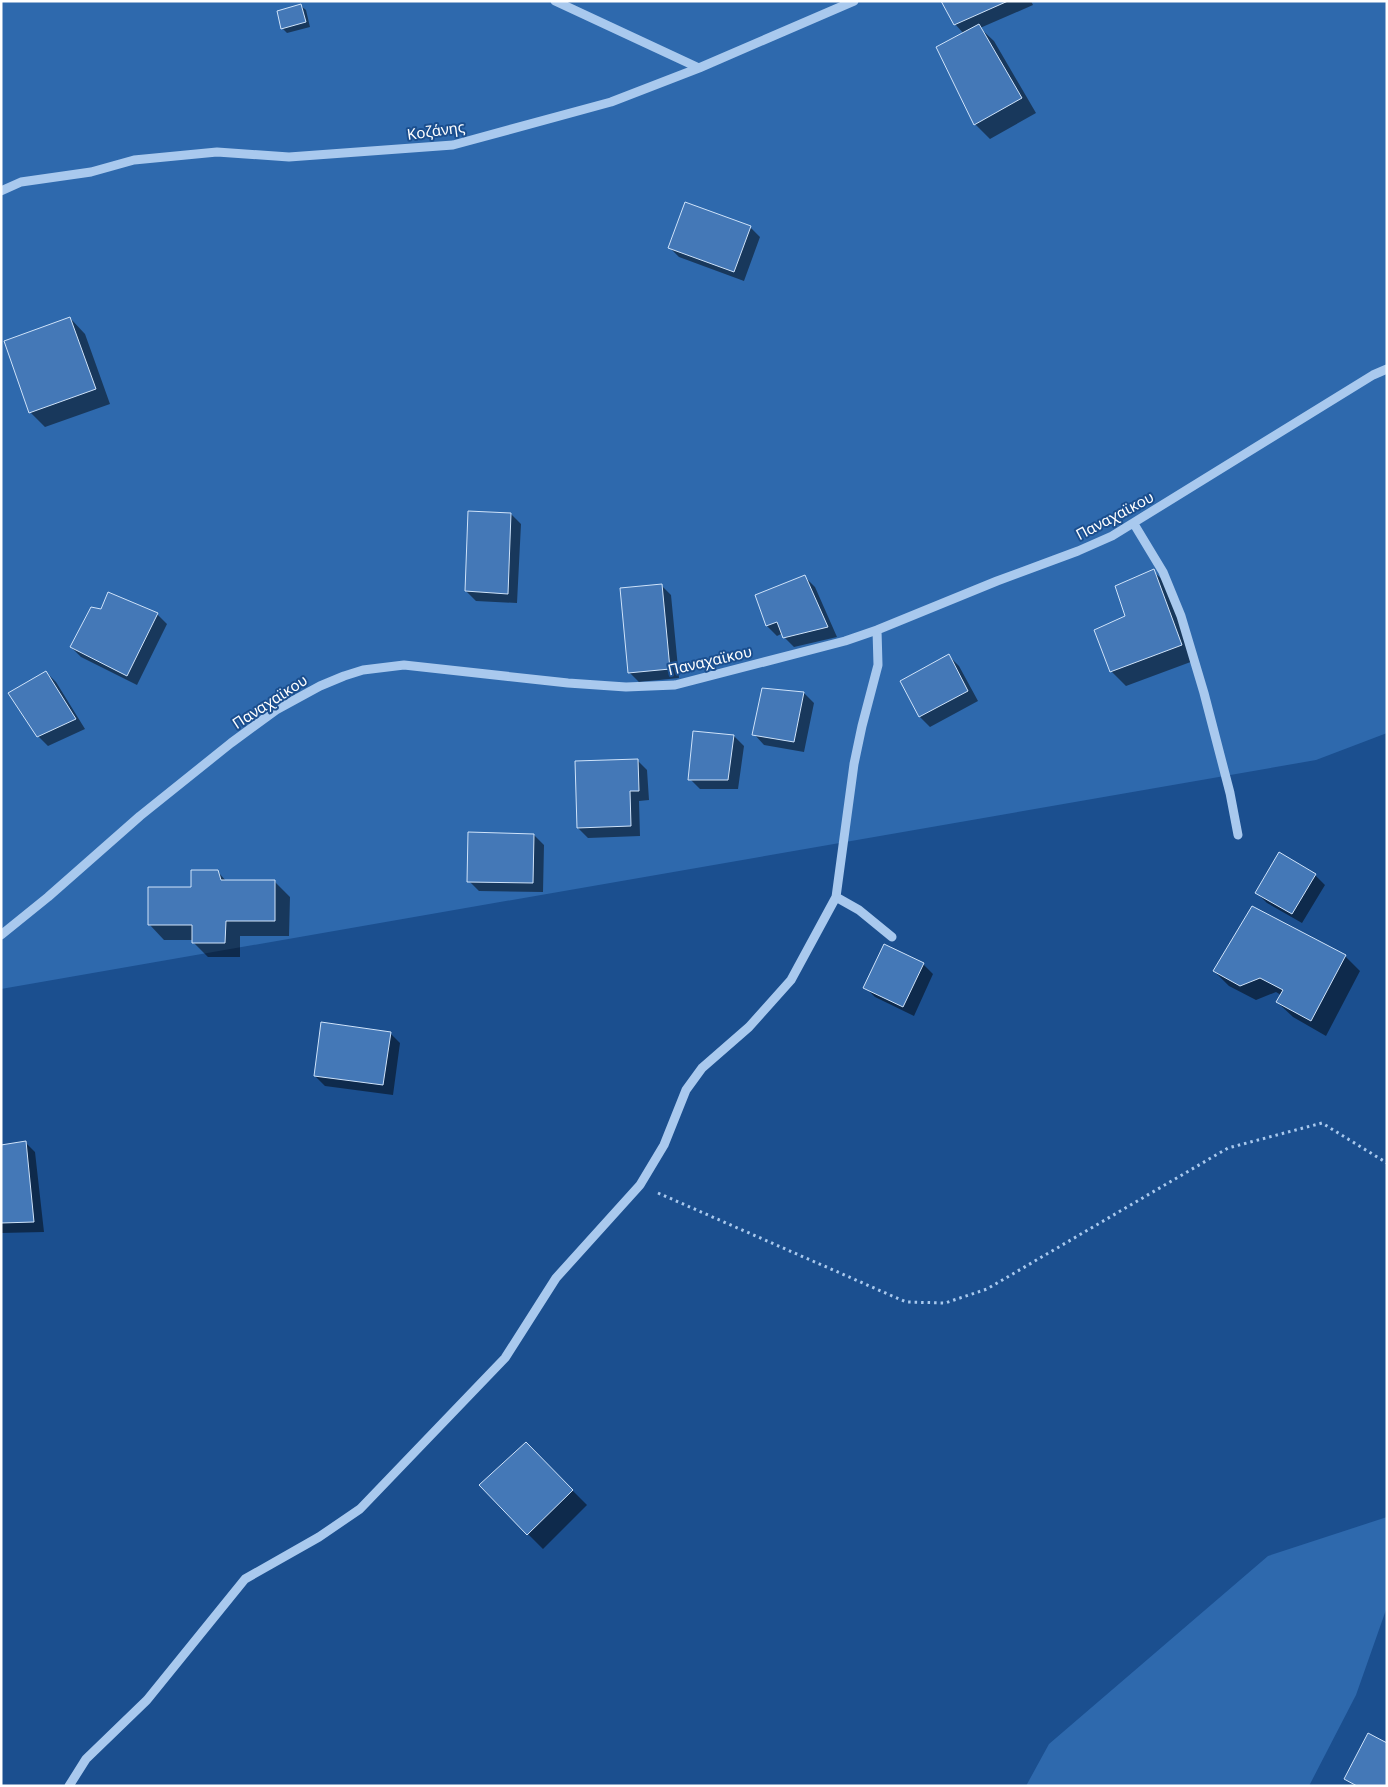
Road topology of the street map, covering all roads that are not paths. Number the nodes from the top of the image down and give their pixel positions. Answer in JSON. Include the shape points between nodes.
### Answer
{"nodes":[{"id":1,"x":555,"y":1,"type":"edge"},
{"id":2,"x":854,"y":1,"type":"edge"},
{"id":3,"x":699,"y":68,"type":"junction"},
{"id":4,"x":1,"y":191,"type":"edge"},
{"id":5,"x":1387,"y":369,"type":"edge"},
{"id":6,"x":1134,"y":524,"type":"junction"},
{"id":7,"x":877,"y":630,"type":"junction"},
{"id":8,"x":1238,"y":835,"type":"dead end"},
{"id":9,"x":836,"y":897,"type":"junction"},
{"id":10,"x":1,"y":936,"type":"edge"},
{"id":11,"x":892,"y":937,"type":"dead end"},
{"id":12,"x":69,"y":1786,"type":"edge"}],
"edges":[{"from":1,"to":3,"type":"street"},
{"from":2,"to":3,"type":"street","name":"Κοζάνης"},
{"from":3,"to":4,"type":"street","name":"Κοζάνης","via":[[610,102],[453,145],[289,157],[217,152],[134,160],[91,172],[21,182]]},
{"from":5,"to":6,"type":"street","name":"Παναχαϊκου"},
{"from":6,"to":7,"type":"street","name":"Παναχαϊκου","via":[[1106,540]]},
{"from":6,"to":8,"type":"street","via":[[1163,572],[1181,616],[1204,693]]},
{"from":7,"to":9,"type":"street","via":[[878,665],[854,764]]},
{"from":7,"to":10,"type":"street","name":"Παναχαϊκου","via":[[675,685],[577,684],[404,665],[344,676],[283,706],[231,743],[140,816]]},
{"from":9,"to":11,"type":"street"},
{"from":9,"to":12,"type":"street","via":[[791,980],[750,1027],[702,1068],[686,1090],[664,1145],[640,1185],[556,1278],[505,1358],[360,1509],[319,1537],[245,1579],[146,1700],[86,1759]]}]}
